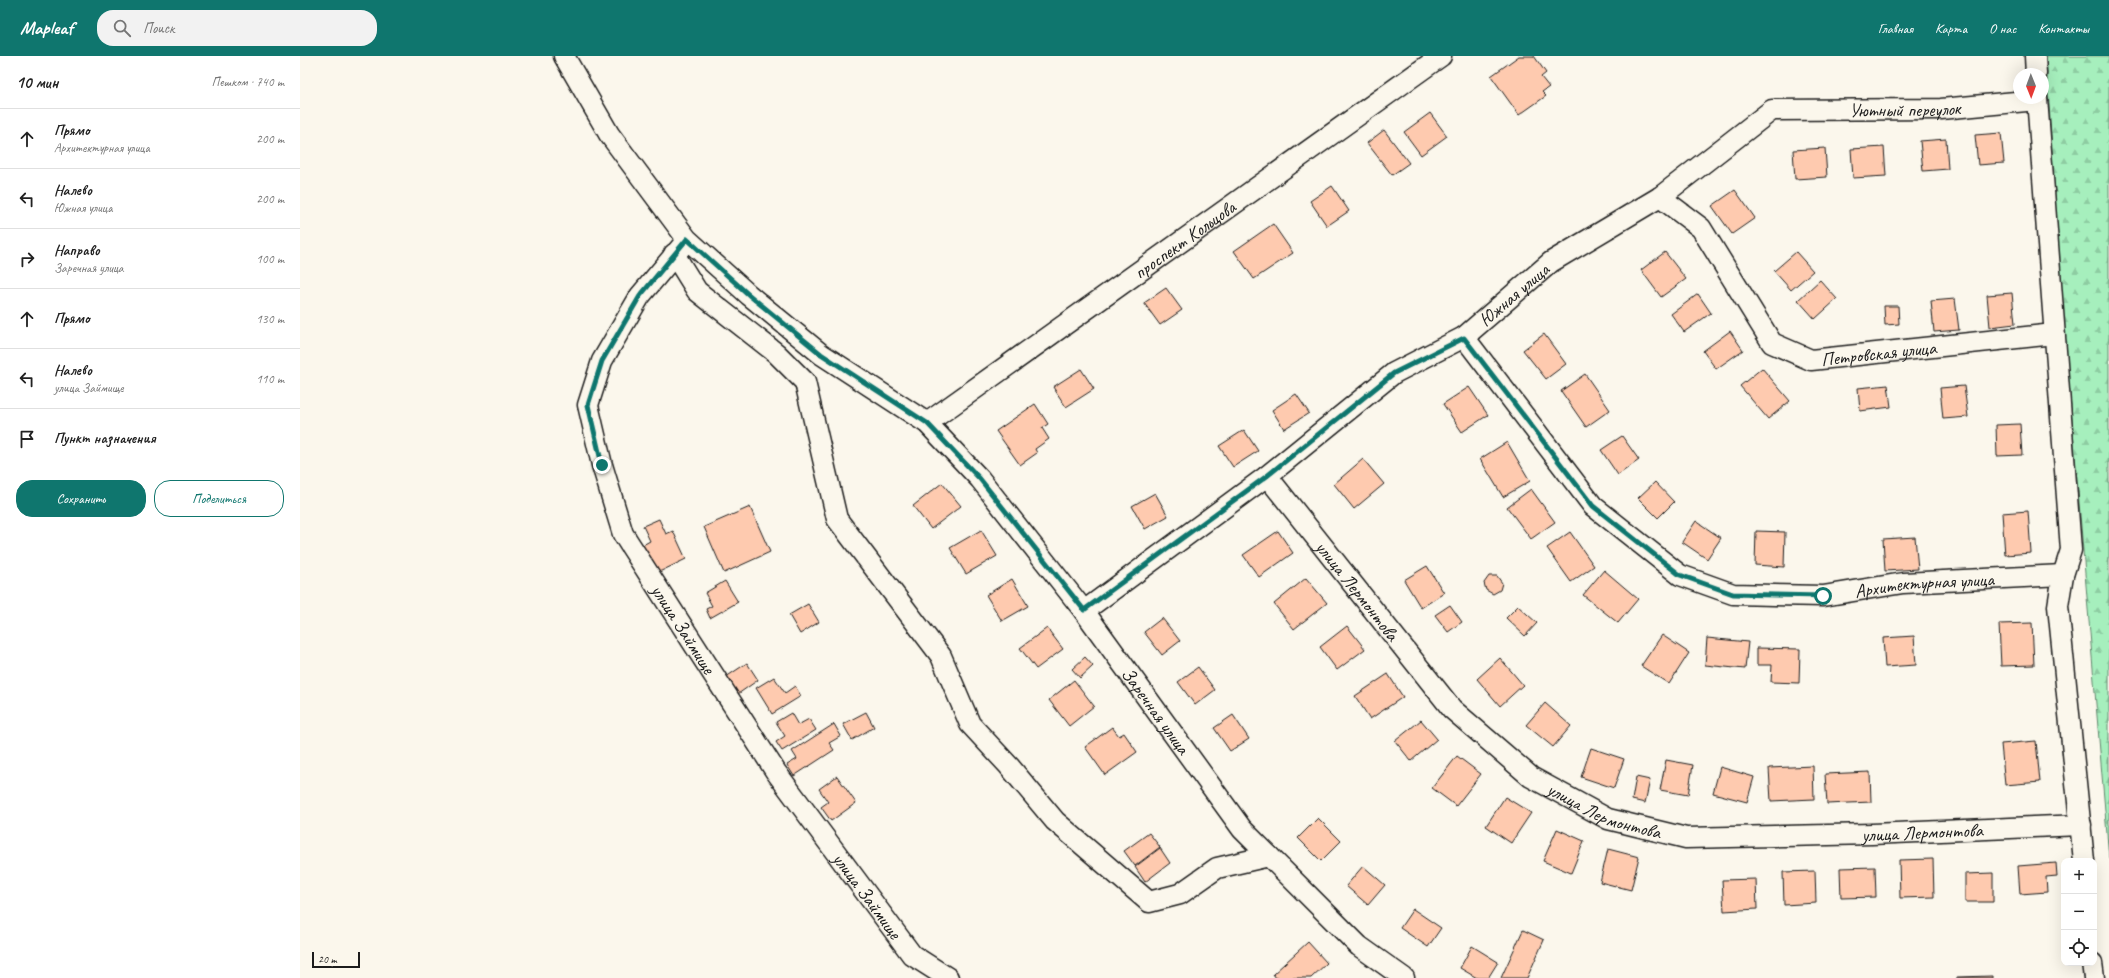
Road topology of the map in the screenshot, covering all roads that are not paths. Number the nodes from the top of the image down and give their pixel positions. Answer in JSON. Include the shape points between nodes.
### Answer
{"nodes":[{"id":1,"x":564,"y":56,"type":"edge"},
{"id":2,"x":1441,"y":56,"type":"edge"},
{"id":3,"x":2034,"y":56,"type":"edge"},
{"id":4,"x":2035,"y":68,"type":"edge"},
{"id":5,"x":2013,"y":102,"type":"edge"},
{"id":6,"x":2037,"y":104,"type":"edge"},
{"id":7,"x":1772,"y":110,"type":"joint"},
{"id":8,"x":1660,"y":197,"type":"junction"},
{"id":9,"x":680,"y":247,"type":"junction"},
{"id":10,"x":2054,"y":334,"type":"junction"},
{"id":11,"x":1464,"y":338,"type":"junction"},
{"id":12,"x":927,"y":423,"type":"junction"},
{"id":13,"x":1267,"y":476,"type":"junction"},
{"id":14,"x":2063,"y":575,"type":"junction"},
{"id":15,"x":1084,"y":610,"type":"junction"},
{"id":16,"x":2081,"y":825,"type":"junction"},
{"id":17,"x":1269,"y":856,"type":"junction"},
{"id":18,"x":2084,"y":858,"type":"edge"},
{"id":19,"x":2092,"y":966,"type":"edge"},
{"id":20,"x":948,"y":978,"type":"edge"},
{"id":21,"x":1404,"y":978,"type":"edge"},
{"id":22,"x":2094,"y":978,"type":"edge"}],
"edges":[{"from":1,"to":9,"type":"street","via":[[609,134]]},
{"from":2,"to":12,"type":"street","name":"проспект Кольцова"},
{"from":3,"to":4,"type":"street"},
{"from":5,"to":7,"type":"street","name":"Уютный переулок","via":[[1941,109]]},
{"from":6,"to":10,"type":"street"},
{"from":7,"to":8,"type":"street","name":"Южная улица"},
{"from":8,"to":10,"type":"street","name":"Петровская улица","via":[[1701,228],[1772,343],[1812,360]]},
{"from":8,"to":11,"type":"street","name":"Южная улица","via":[[1551,262]]},
{"from":9,"to":12,"type":"street","name":"Заречная улица","via":[[749,295],[821,354]]},
{"from":9,"to":17,"type":"street","via":[[697,291],[776,353],[805,382],[837,519],[941,656],[970,724],[1054,821],[1149,902],[1180,894],[1217,868]]},
{"from":9,"to":20,"type":"street","name":"улица Займище","via":[[640,296],[602,361],[588,405],[622,534],[776,772],[912,955]]},
{"from":10,"to":14,"type":"street","via":[[2071,550]]},
{"from":11,"to":13,"type":"street","name":"Южная улица","via":[[1394,373]]},
{"from":11,"to":14,"type":"street","name":"Архитектурная улица","via":[[1593,506],[1680,575],[1733,594],[1823,596],[1903,583]]},
{"from":12,"to":15,"type":"street","name":"Заречная улица","via":[[980,479]]},
{"from":13,"to":15,"type":"street","name":"Южная улица"},
{"from":13,"to":16,"type":"street","name":"улица Лермонтова","via":[[1452,709],[1531,777],[1608,819],[1686,838],[1872,834]]},
{"from":14,"to":16,"type":"street","via":[[2058,606]]},
{"from":15,"to":17,"type":"street","name":"Заречная улица","via":[[1242,829]]},
{"from":16,"to":18,"type":"street"},
{"from":17,"to":21,"type":"street","name":"Заречная улица","via":[[1358,946]]},
{"from":19,"to":22,"type":"street"}]}
